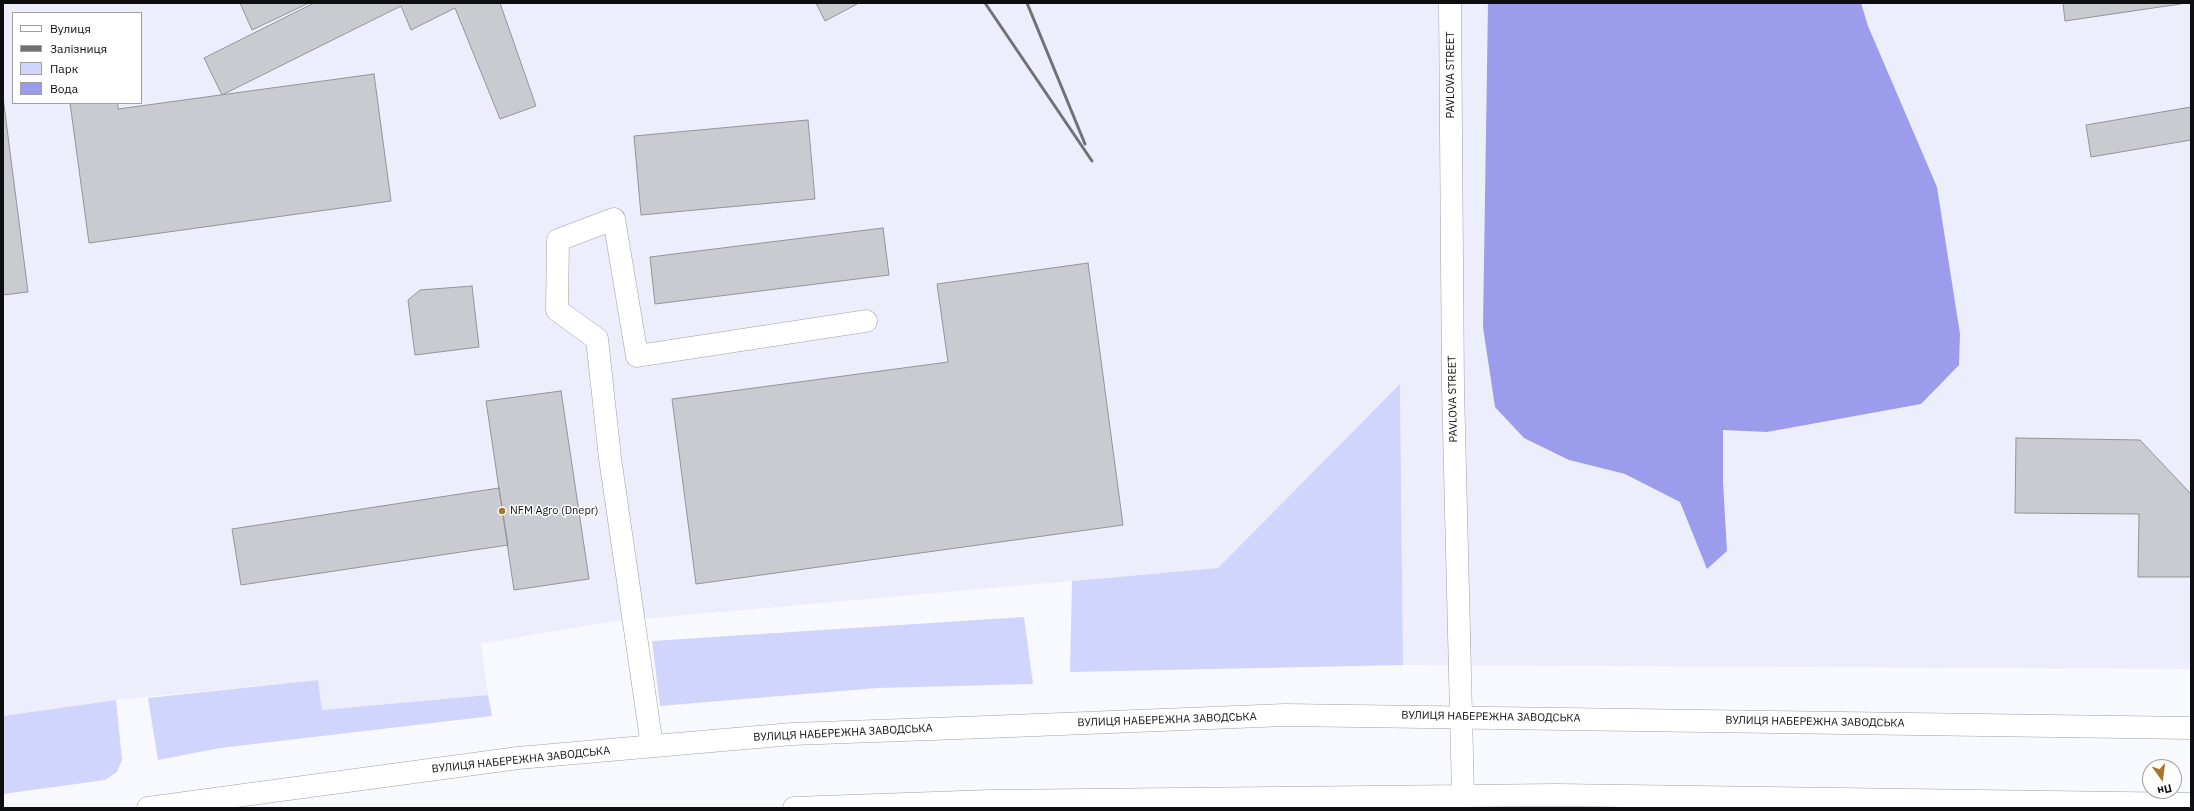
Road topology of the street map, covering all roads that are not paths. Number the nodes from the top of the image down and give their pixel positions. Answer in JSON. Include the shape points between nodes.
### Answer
{"nodes":[{"id":1,"x":1450,"y":3,"type":"edge"},
{"id":2,"x":866,"y":322,"type":"dead end"},
{"id":3,"x":1462,"y":717,"type":"junction"},
{"id":4,"x":2191,"y":728,"type":"edge"},
{"id":5,"x":652,"y":746,"type":"junction"},
{"id":6,"x":1463,"y":796,"type":"junction"},
{"id":7,"x":2191,"y":804,"type":"edge"},
{"id":8,"x":148,"y":808,"type":"edge"},
{"id":9,"x":794,"y":808,"type":"edge"}],
"edges":[{"from":1,"to":3,"type":"main road","name":"PAVLOVA STREET","via":[[1453,388]]},
{"from":2,"to":5,"type":"main road","via":[[637,356],[614,219],[558,240],[557,310],[596,339],[610,458]]},
{"from":3,"to":4,"type":"main road","name":"ВУЛИЦЯ НАБЕРЕЖНА ЗАВОДСЬКА"},
{"from":3,"to":5,"type":"main road","name":"ВУЛИЦЯ НАБЕРЕЖНА ЗАВОДСЬКА","via":[[1285,715],[792,734]]},
{"from":3,"to":6,"type":"main road","name":"PAVLOVA STREET"},
{"from":5,"to":8,"type":"main road","name":"ВУЛИЦЯ НАБЕРЕЖНА ЗАВОДСЬКА","via":[[518,758]]},
{"from":6,"to":7,"type":"main road","via":[[1557,795]]},
{"from":6,"to":9,"type":"main road","via":[[990,801]]}]}
